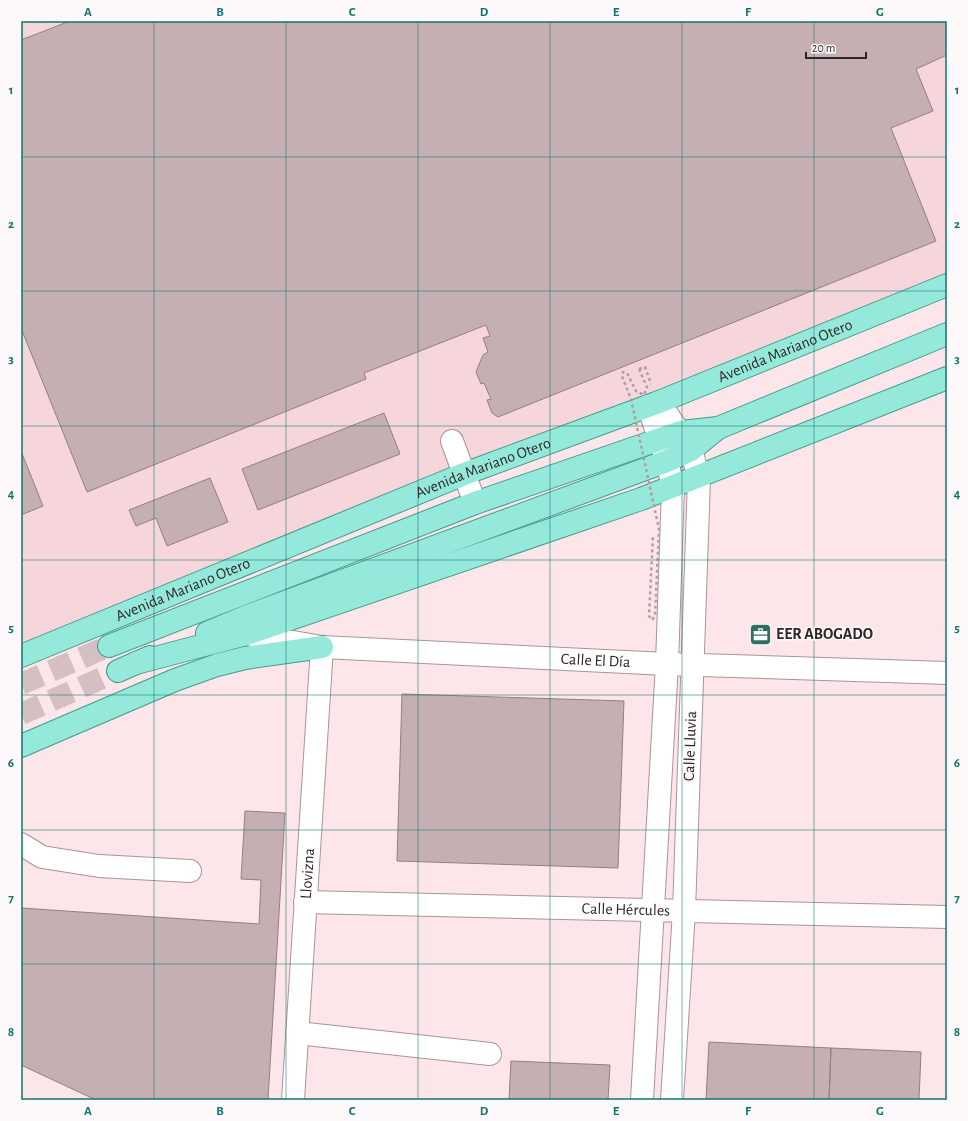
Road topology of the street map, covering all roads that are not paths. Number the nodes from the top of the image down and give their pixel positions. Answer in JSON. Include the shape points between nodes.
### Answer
{"nodes":[{"id":1,"x":947,"y":285,"type":"edge"},
{"id":2,"x":947,"y":334,"type":"edge"},
{"id":3,"x":947,"y":378,"type":"edge"},
{"id":4,"x":653,"y":404,"type":"junction"},
{"id":5,"x":659,"y":440,"type":"junction"},
{"id":6,"x":452,"y":441,"type":"dead end"},
{"id":7,"x":686,"y":441,"type":"junction"},
{"id":8,"x":667,"y":461,"type":"junction"},
{"id":9,"x":464,"y":474,"type":"junction"},
{"id":10,"x":699,"y":478,"type":"junction"},
{"id":11,"x":673,"y":487,"type":"junction"},
{"id":12,"x":475,"y":503,"type":"junction"},
{"id":13,"x":246,"y":634,"type":"junction"},
{"id":14,"x":109,"y":646,"type":"tunnel mouth"},
{"id":15,"x":322,"y":647,"type":"junction"},
{"id":16,"x":21,"y":656,"type":"edge"},
{"id":17,"x":667,"y":664,"type":"junction"},
{"id":18,"x":694,"y":664,"type":"junction"},
{"id":19,"x":947,"y":672,"type":"edge"},
{"id":20,"x":21,"y":746,"type":"edge"},
{"id":21,"x":21,"y":844,"type":"edge"},
{"id":22,"x":190,"y":871,"type":"dead end"},
{"id":23,"x":305,"y":902,"type":"junction"},
{"id":24,"x":652,"y":910,"type":"junction"},
{"id":25,"x":684,"y":911,"type":"junction"},
{"id":26,"x":947,"y":917,"type":"edge"},
{"id":27,"x":297,"y":1033,"type":"junction"},
{"id":28,"x":490,"y":1054,"type":"dead end"},
{"id":29,"x":293,"y":1100,"type":"edge"},
{"id":30,"x":642,"y":1100,"type":"edge"},
{"id":31,"x":672,"y":1100,"type":"edge"}],
"edges":[{"from":1,"to":4,"type":"main road","name":"Avenida Mariano Otero"},
{"from":2,"to":7,"type":"main road","name":"Avenida Mariano Otero"},
{"from":3,"to":10,"type":"main road","name":"Avenida Mariano Otero"},
{"from":4,"to":5,"type":"street","name":"Calle Lluvia"},
{"from":4,"to":7,"type":"street","name":"Calle Lluvia"},
{"from":4,"to":9,"type":"main road","name":"Avenida Mariano Otero"},
{"from":5,"to":7,"type":"main road","name":"Avenida Mariano Otero"},
{"from":5,"to":8,"type":"street","name":"Calle Lluvia"},
{"from":5,"to":12,"type":"main road","name":"Avenida Mariano Otero"},
{"from":6,"to":9,"type":"street"},
{"from":7,"to":8,"type":"main road","name":"Avenida Mariano Otero"},
{"from":7,"to":10,"type":"street","name":"Calle Lluvia"},
{"from":8,"to":11,"type":"street","name":"Calle Lluvia"},
{"from":8,"to":13,"type":"main road","name":"Avenida Mariano Otero","via":[[250,615],[127,667]]},
{"from":9,"to":12,"type":"street"},
{"from":9,"to":16,"type":"main road","name":"Avenida Mariano Otero"},
{"from":10,"to":11,"type":"main road","name":"Avenida Mariano Otero"},
{"from":10,"to":18,"type":"street","name":"Calle Lluvia"},
{"from":11,"to":13,"type":"main road","name":"Avenida Mariano Otero"},
{"from":11,"to":17,"type":"street","name":"Calle Lluvia"},
{"from":12,"to":14,"type":"main road","name":"Avenida Mariano Otero"},
{"from":13,"to":15,"type":"street","name":"Calle El Día"},
{"from":15,"to":17,"type":"street","name":"Calle El Día"},
{"from":15,"to":20,"type":"main road","via":[[217,664]]},
{"from":15,"to":23,"type":"street","name":"Llovizna"},
{"from":17,"to":18,"type":"street","name":"Calle El Día"},
{"from":17,"to":24,"type":"street","name":"Calle Lluvia"},
{"from":18,"to":19,"type":"street","name":"Calle El Día"},
{"from":18,"to":25,"type":"street","name":"Calle Lluvia"},
{"from":21,"to":22,"type":"street","via":[[42,857],[99,866]]},
{"from":23,"to":24,"type":"street","name":"Calle Hércules"},
{"from":23,"to":27,"type":"street","name":"Llovizna"},
{"from":24,"to":25,"type":"street","name":"Calle Hércules"},
{"from":24,"to":30,"type":"street","name":"Calle Lluvia"},
{"from":25,"to":26,"type":"street","name":"Calle Hércules"},
{"from":25,"to":31,"type":"street","name":"Calle Lluvia"},
{"from":27,"to":28,"type":"street"},
{"from":27,"to":29,"type":"street","name":"Llovizna"}]}
